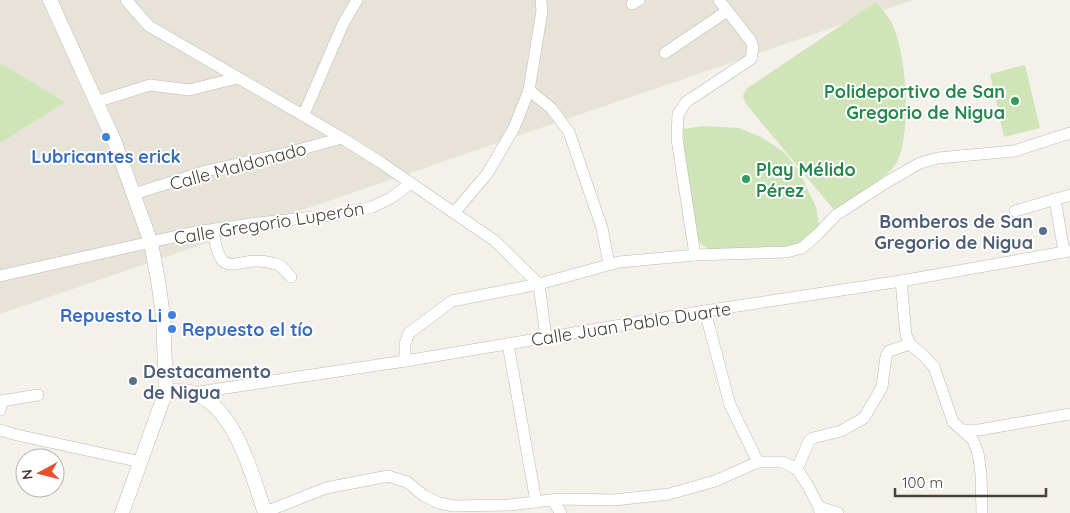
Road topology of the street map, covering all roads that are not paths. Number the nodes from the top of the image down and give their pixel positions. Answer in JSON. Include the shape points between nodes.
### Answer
{"nodes":[{"id":1,"x":50,"y":0,"type":"edge"},
{"id":2,"x":126,"y":0,"type":"edge"},
{"id":3,"x":357,"y":0,"type":"edge"},
{"id":4,"x":541,"y":0,"type":"edge"},
{"id":5,"x":719,"y":0,"type":"edge"},
{"id":6,"x":727,"y":11,"type":"junction"},
{"id":7,"x":665,"y":54,"type":"dead end"},
{"id":8,"x":237,"y":78,"type":"junction"},
{"id":9,"x":529,"y":90,"type":"junction"},
{"id":10,"x":96,"y":102,"type":"junction"},
{"id":11,"x":304,"y":114,"type":"junction"},
{"id":12,"x":1070,"y":134,"type":"edge"},
{"id":13,"x":342,"y":138,"type":"junction"},
{"id":14,"x":411,"y":183,"type":"junction"},
{"id":15,"x":134,"y":194,"type":"junction"},
{"id":16,"x":1070,"y":195,"type":"edge"},
{"id":17,"x":1055,"y":199,"type":"junction"},
{"id":18,"x":1015,"y":211,"type":"dead end"},
{"id":19,"x":454,"y":213,"type":"junction"},
{"id":20,"x":213,"y":230,"type":"junction"},
{"id":21,"x":151,"y":243,"type":"junction"},
{"id":22,"x":1067,"y":252,"type":"edge"},
{"id":23,"x":695,"y":254,"type":"junction"},
{"id":24,"x":608,"y":264,"type":"junction"},
{"id":25,"x":0,"y":276,"type":"edge"},
{"id":26,"x":291,"y":277,"type":"dead end"},
{"id":27,"x":901,"y":281,"type":"junction"},
{"id":28,"x":539,"y":284,"type":"junction"},
{"id":29,"x":706,"y":311,"type":"junction"},
{"id":30,"x":546,"y":338,"type":"junction"},
{"id":31,"x":508,"y":344,"type":"junction"},
{"id":32,"x":910,"y":344,"type":"junction"},
{"id":33,"x":405,"y":361,"type":"junction"},
{"id":34,"x":166,"y":391,"type":"junction"},
{"id":35,"x":192,"y":393,"type":"junction"},
{"id":36,"x":38,"y":396,"type":"dead end"},
{"id":37,"x":0,"y":410,"type":"edge"},
{"id":38,"x":1070,"y":414,"type":"edge"},
{"id":39,"x":0,"y":430,"type":"edge"},
{"id":40,"x":965,"y":430,"type":"junction"},
{"id":41,"x":141,"y":462,"type":"junction"},
{"id":42,"x":758,"y":462,"type":"junction"},
{"id":43,"x":797,"y":469,"type":"junction"},
{"id":44,"x":552,"y":500,"type":"junction"},
{"id":45,"x":536,"y":502,"type":"junction"},
{"id":46,"x":510,"y":509,"type":"edge"},
{"id":47,"x":820,"y":510,"type":"edge"},
{"id":48,"x":122,"y":513,"type":"edge"},
{"id":49,"x":265,"y":513,"type":"edge"},
{"id":50,"x":561,"y":513,"type":"edge"},
{"id":51,"x":838,"y":513,"type":"edge"},
{"id":52,"x":982,"y":513,"type":"edge"}],
"edges":[{"from":1,"to":10,"type":"street"},
{"from":2,"to":8,"type":"street","via":[[149,26]]},
{"from":3,"to":11,"type":"street","via":[[343,24]]},
{"from":4,"to":9,"type":"street"},
{"from":5,"to":6,"type":"street"},
{"from":6,"to":7,"type":"street"},
{"from":6,"to":23,"type":"street","via":[[751,42],[750,60],[686,102],[678,114],[677,139]]},
{"from":8,"to":10,"type":"street","via":[[189,90],[150,85]]},
{"from":8,"to":11,"type":"street"},
{"from":9,"to":19,"type":"street","via":[[514,128],[487,174]]},
{"from":9,"to":24,"type":"street","via":[[551,108],[569,132],[602,228]]},
{"from":10,"to":15,"type":"street"},
{"from":11,"to":13,"type":"street"},
{"from":12,"to":23,"type":"street","via":[[1014,151],[938,158],[920,163],[836,215],[802,248],[786,252]]},
{"from":13,"to":14,"type":"street"},
{"from":13,"to":15,"type":"street","name":"Calle Maldonado","via":[[206,171]]},
{"from":14,"to":19,"type":"street"},
{"from":14,"to":20,"type":"street","name":"Calle Gregorio Luperón","via":[[392,198],[372,207]]},
{"from":15,"to":21,"type":"street"},
{"from":16,"to":17,"type":"street"},
{"from":17,"to":18,"type":"street"},
{"from":17,"to":22,"type":"street"},
{"from":19,"to":28,"type":"street","via":[[495,242]]},
{"from":20,"to":21,"type":"street","name":"Calle Gregorio Luperón"},
{"from":20,"to":26,"type":"street","via":[[220,259],[229,265],[265,262],[280,266]]},
{"from":21,"to":25,"type":"street","name":"Calle Gregorio Luperón"},
{"from":21,"to":34,"type":"street","via":[[163,316]]},
{"from":22,"to":27,"type":"street","name":"Calle Juan Pablo Duarte"},
{"from":23,"to":24,"type":"street"},
{"from":24,"to":28,"type":"street"},
{"from":27,"to":29,"type":"street","name":"Calle Juan Pablo Duarte"},
{"from":27,"to":32,"type":"street","via":[[906,335]]},
{"from":28,"to":30,"type":"street"},
{"from":28,"to":33,"type":"street","via":[[452,301],[409,334]]},
{"from":29,"to":30,"type":"street","name":"Calle Juan Pablo Duarte"},
{"from":29,"to":42,"type":"street","via":[[730,405]]},
{"from":30,"to":31,"type":"street","name":"Calle Juan Pablo Duarte"},
{"from":31,"to":33,"type":"street","name":"Calle Juan Pablo Duarte"},
{"from":31,"to":45,"type":"street"},
{"from":32,"to":40,"type":"street","via":[[934,367],[953,422]]},
{"from":32,"to":43,"type":"street","via":[[889,351],[882,387],[864,418],[841,431],[808,441]]},
{"from":33,"to":35,"type":"street","name":"Calle Juan Pablo Duarte"},
{"from":34,"to":35,"type":"street"},
{"from":34,"to":41,"type":"street"},
{"from":35,"to":49,"type":"street","via":[[209,402],[227,419],[241,444]]},
{"from":36,"to":37,"type":"street","via":[[7,400],[2,402]]},
{"from":38,"to":40,"type":"street"},
{"from":39,"to":41,"type":"street"},
{"from":40,"to":52,"type":"street","via":[[978,453]]},
{"from":41,"to":48,"type":"street"},
{"from":42,"to":43,"type":"street","via":[[783,462]]},
{"from":42,"to":44,"type":"street","via":[[714,481],[669,494],[614,500]]},
{"from":43,"to":47,"type":"street"},
{"from":44,"to":45,"type":"street"},
{"from":44,"to":50,"type":"street"},
{"from":45,"to":46,"type":"street"},
{"from":46,"to":49,"type":"street","via":[[439,503],[423,496],[407,482],[388,476],[326,488]]},
{"from":47,"to":51,"type":"street"}]}
